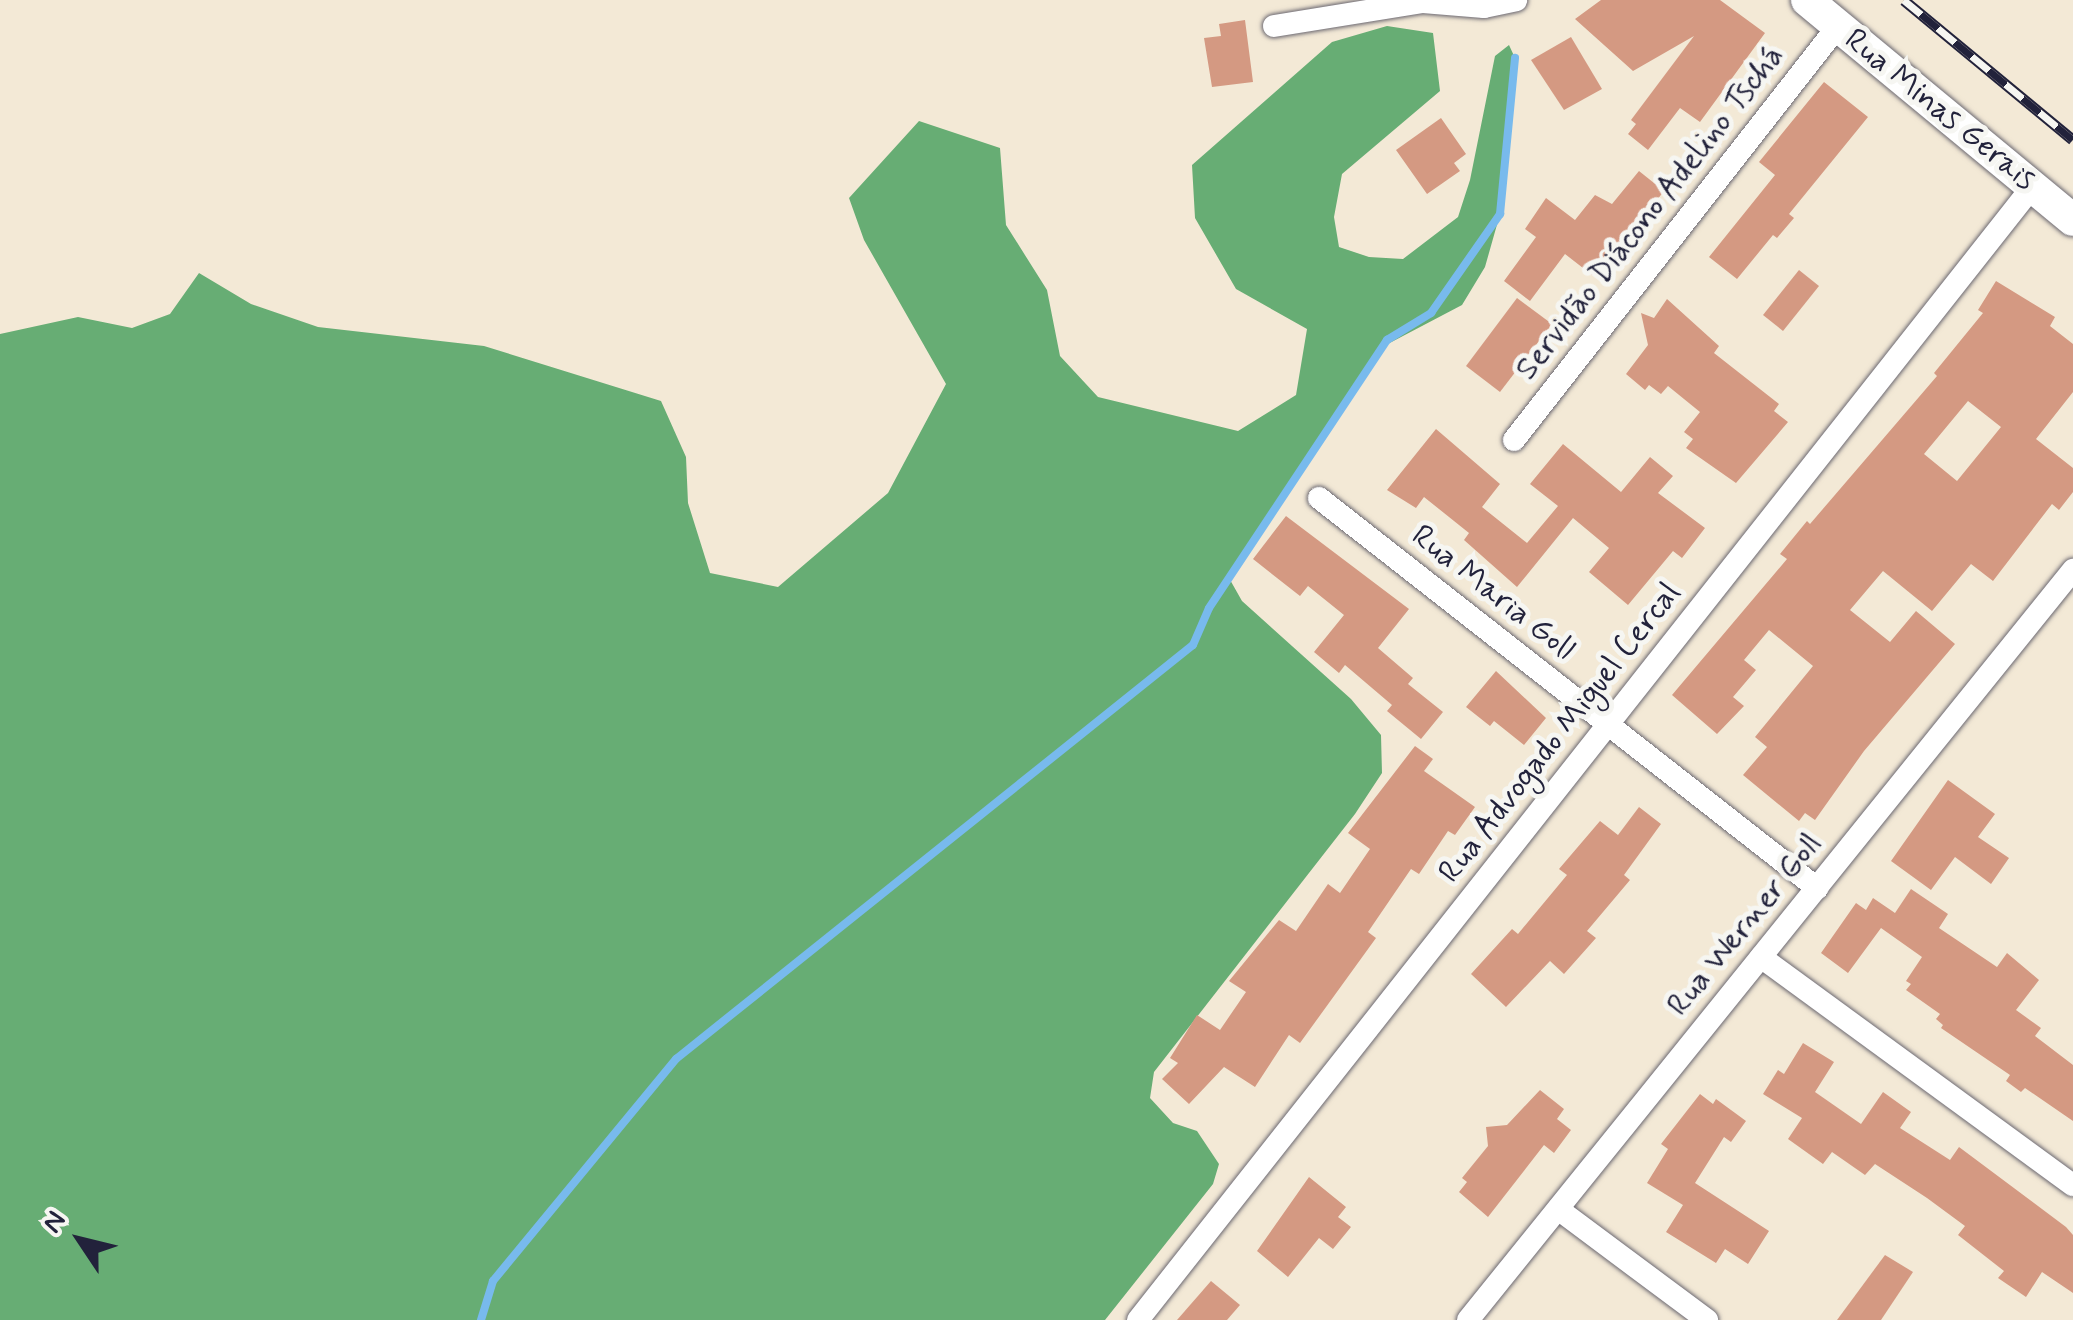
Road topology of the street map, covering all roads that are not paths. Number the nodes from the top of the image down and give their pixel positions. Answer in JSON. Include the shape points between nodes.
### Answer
{"nodes":[{"id":1,"x":1516,"y":0,"type":"edge"},
{"id":2,"x":1807,"y":0,"type":"edge"},
{"id":3,"x":1274,"y":26,"type":"dead end"},
{"id":4,"x":1838,"y":26,"type":"junction"},
{"id":5,"x":2034,"y":186,"type":"junction"},
{"id":6,"x":2073,"y":220,"type":"edge"},
{"id":7,"x":1514,"y":440,"type":"dead end"},
{"id":8,"x":1318,"y":498,"type":"dead end"},
{"id":9,"x":2073,"y":570,"type":"edge"},
{"id":10,"x":1608,"y":724,"type":"junction"},
{"id":11,"x":1817,"y":888,"type":"junction"},
{"id":12,"x":1761,"y":956,"type":"junction"},
{"id":13,"x":2073,"y":1185,"type":"edge"},
{"id":14,"x":1558,"y":1208,"type":"junction"},
{"id":15,"x":1138,"y":1320,"type":"edge"},
{"id":16,"x":1468,"y":1320,"type":"edge"},
{"id":17,"x":1708,"y":1320,"type":"edge"}],
"edges":[{"from":1,"to":3,"type":"street","via":[[1484,7],[1423,2]]},
{"from":2,"to":4,"type":"main road","name":"Rua Minas Gerais"},
{"from":4,"to":5,"type":"main road","name":"Rua Minas Gerais"},
{"from":4,"to":7,"type":"street","name":"Servidão Diácono Adelino Tschá"},
{"from":5,"to":6,"type":"main road","name":"Rua Minas Gerais"},
{"from":5,"to":10,"type":"street","name":"Rua Advogado Miguel Cercal"},
{"from":8,"to":10,"type":"street","name":"Rua Maria Goll"},
{"from":9,"to":11,"type":"street","name":"Rua Werner Goll"},
{"from":10,"to":11,"type":"street","name":"Rua Maria Goll"},
{"from":10,"to":15,"type":"street","name":"Rua Advogado Miguel Cercal"},
{"from":11,"to":12,"type":"street","name":"Rua Werner Goll"},
{"from":12,"to":13,"type":"street"},
{"from":12,"to":14,"type":"street","name":"Rua Werner Goll"},
{"from":14,"to":16,"type":"street","name":"Rua Werner Goll"},
{"from":14,"to":17,"type":"street"}]}
